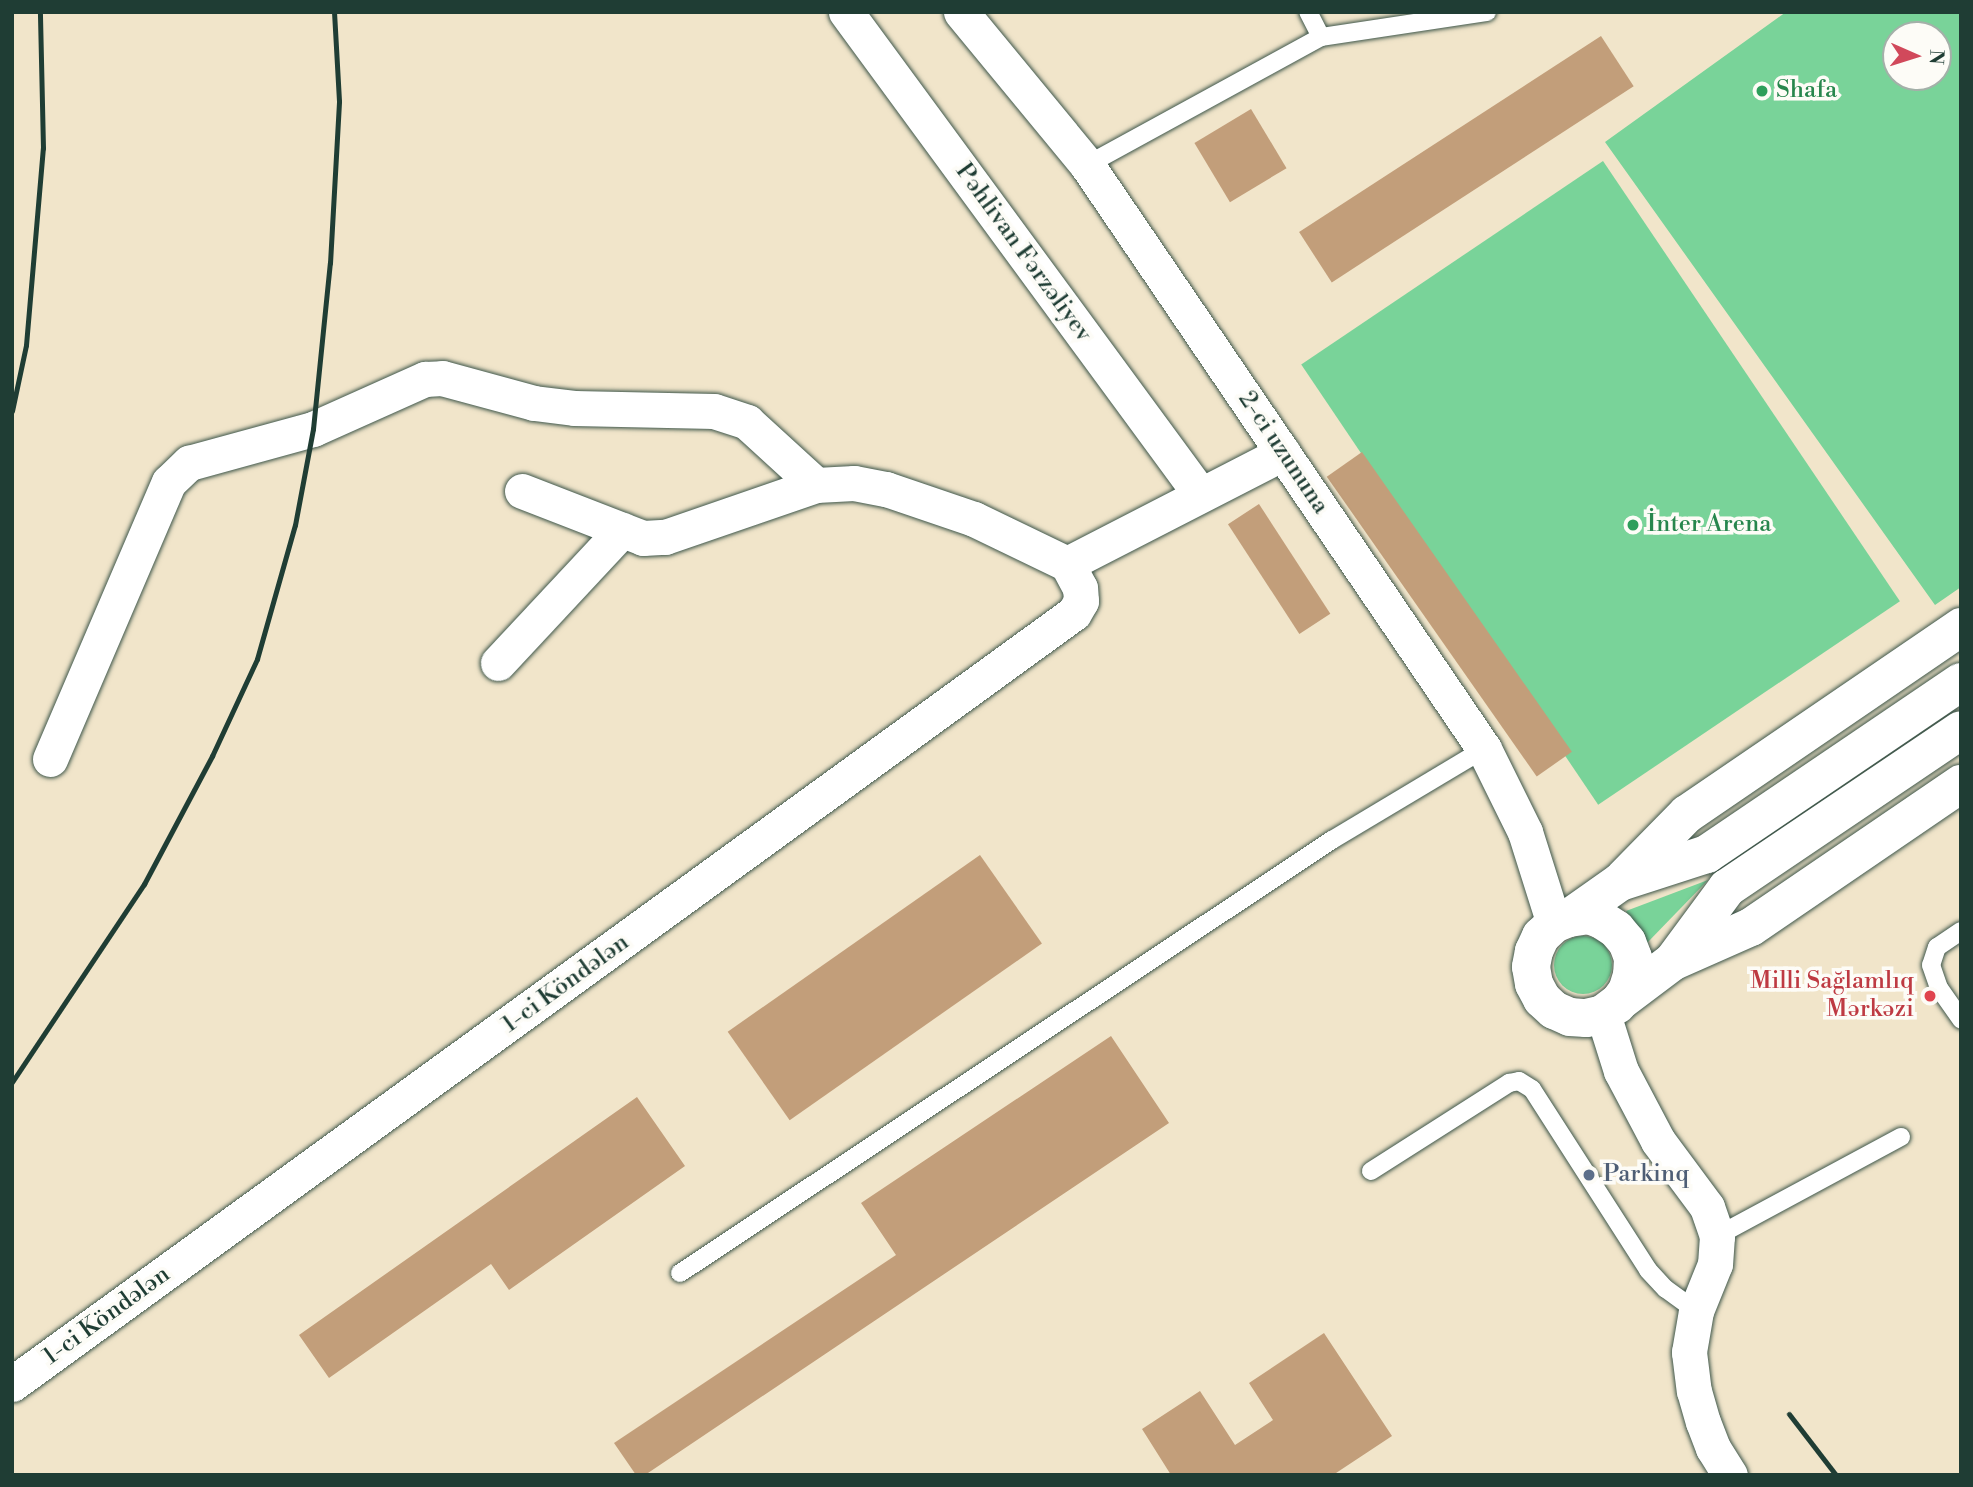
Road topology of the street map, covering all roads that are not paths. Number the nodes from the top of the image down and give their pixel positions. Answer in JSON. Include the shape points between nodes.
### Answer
{"nodes":[{"id":1,"x":846,"y":12,"type":"edge"},
{"id":2,"x":961,"y":12,"type":"edge"},
{"id":3,"x":1308,"y":12,"type":"edge"},
{"id":4,"x":1487,"y":12,"type":"edge"},
{"id":5,"x":1321,"y":37,"type":"junction"},
{"id":6,"x":1087,"y":165,"type":"junction"},
{"id":7,"x":1283,"y":453,"type":"junction"},
{"id":8,"x":817,"y":485,"type":"junction"},
{"id":9,"x":522,"y":491,"type":"dead end"},
{"id":10,"x":1200,"y":494,"type":"junction"},
{"id":11,"x":622,"y":530,"type":"junction"},
{"id":12,"x":1067,"y":564,"type":"junction"},
{"id":13,"x":1961,"y":627,"type":"edge"},
{"id":14,"x":498,"y":663,"type":"dead end"},
{"id":15,"x":1961,"y":682,"type":"edge"},
{"id":16,"x":1961,"y":730,"type":"edge"},
{"id":17,"x":1484,"y":749,"type":"junction"},
{"id":18,"x":50,"y":760,"type":"dead end"},
{"id":19,"x":1961,"y":785,"type":"edge"},
{"id":20,"x":1620,"y":882,"type":"junction"},
{"id":21,"x":1561,"y":921,"type":"junction"},
{"id":22,"x":1961,"y":931,"type":"edge"},
{"id":23,"x":1672,"y":962,"type":"junction"},
{"id":24,"x":1610,"y":1009,"type":"junction"},
{"id":25,"x":1961,"y":1020,"type":"edge"},
{"id":26,"x":1901,"y":1137,"type":"dead end"},
{"id":27,"x":1371,"y":1171,"type":"dead end"},
{"id":28,"x":1717,"y":1236,"type":"junction"},
{"id":29,"x":680,"y":1273,"type":"dead end"},
{"id":30,"x":1696,"y":1311,"type":"junction"},
{"id":31,"x":12,"y":1384,"type":"edge"},
{"id":32,"x":1730,"y":1475,"type":"edge"}],
"edges":[{"from":1,"to":10,"type":"street","name":"Pəhlivan Fərzəliyev"},
{"from":2,"to":6,"type":"street","name":"2-ci uzununa"},
{"from":3,"to":5,"type":"lane"},
{"from":4,"to":5,"type":"lane"},
{"from":5,"to":6,"type":"lane"},
{"from":6,"to":7,"type":"street","name":"2-ci uzununa"},
{"from":7,"to":10,"type":"street"},
{"from":7,"to":17,"type":"street","name":"2-ci uzununa"},
{"from":8,"to":11,"type":"street","via":[[665,537],[643,538]]},
{"from":8,"to":12,"type":"street","via":[[854,483],[886,489],[974,519]]},
{"from":8,"to":18,"type":"street","via":[[747,422],[714,411],[534,403],[443,379],[425,379],[313,429],[189,463],[169,482]]},
{"from":9,"to":11,"type":"street"},
{"from":10,"to":12,"type":"street"},
{"from":11,"to":14,"type":"street"},
{"from":12,"to":31,"type":"street","name":"1-ci Köndələn","via":[[1080,589],[1081,601],[1074,613]]},
{"from":13,"to":20,"type":"main road","via":[[1687,814]]},
{"from":15,"to":20,"type":"main road","via":[[1707,854]]},
{"from":16,"to":23,"type":"main road","via":[[1727,888]]},
{"from":17,"to":21,"type":"street","name":"2-ci uzununa","via":[[1525,832]]},
{"from":17,"to":29,"type":"lane","via":[[1332,840]]},
{"from":19,"to":23,"type":"main road","via":[[1751,928]]},
{"from":20,"to":21,"type":"main road"},
{"from":21,"to":24,"type":"main road","via":[[1590,915],[1616,929],[1627,942],[1633,958],[1632,975],[1627,991]]},
{"from":21,"to":24,"type":"main road","via":[[1541,936],[1534,951],[1531,967],[1542,999],[1562,1013],[1586,1018]]},
{"from":22,"to":25,"type":"lane","via":[[1937,947],[1931,965],[1939,988]]},
{"from":23,"to":24,"type":"main road"},
{"from":24,"to":28,"type":"street","via":[[1621,1071],[1658,1141],[1707,1207]]},
{"from":26,"to":28,"type":"lane"},
{"from":27,"to":30,"type":"lane","via":[[1519,1081],[1532,1089],[1648,1270]]},
{"from":28,"to":30,"type":"street","via":[[1715,1264]]},
{"from":30,"to":32,"type":"street","via":[[1689,1352],[1694,1391],[1713,1448]]}]}
